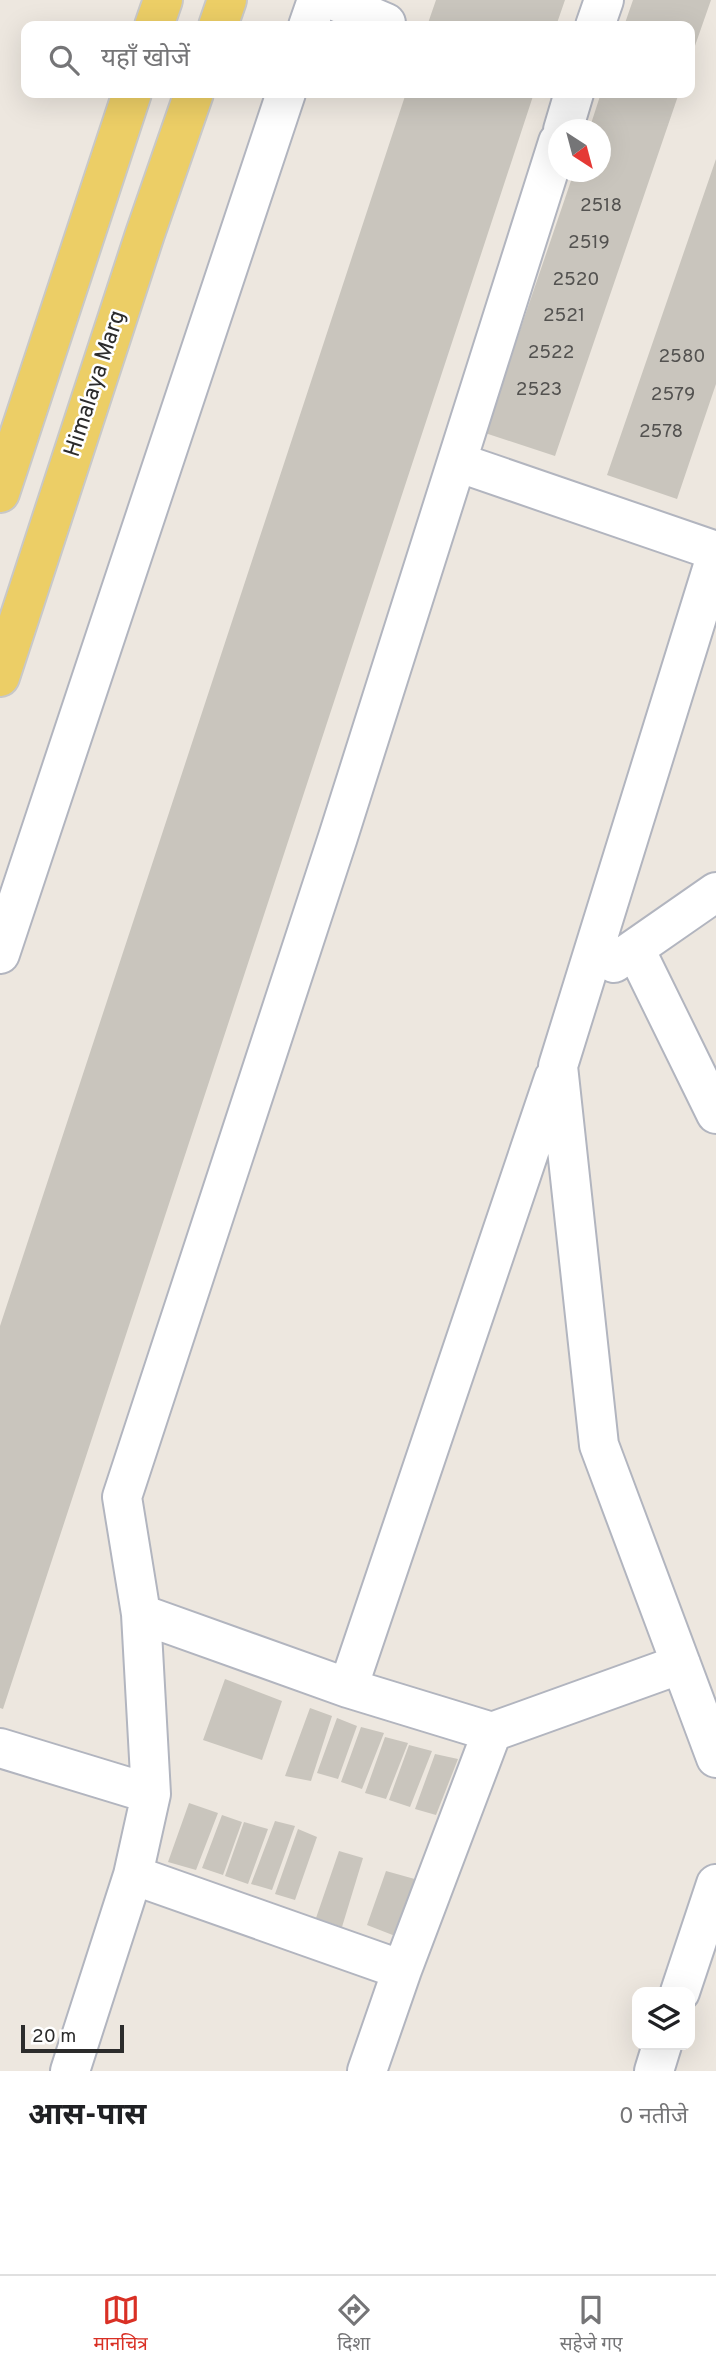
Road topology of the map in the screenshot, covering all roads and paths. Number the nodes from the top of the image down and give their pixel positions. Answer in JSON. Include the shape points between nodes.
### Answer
{"nodes":[{"id":1,"x":163,"y":0,"type":"edge"},
{"id":2,"x":227,"y":0,"type":"edge"},
{"id":3,"x":317,"y":0,"type":"edge"},
{"id":4,"x":333,"y":0,"type":"edge"},
{"id":5,"x":604,"y":0,"type":"edge"},
{"id":6,"x":156,"y":21,"type":"edge"},
{"id":7,"x":220,"y":21,"type":"edge"},
{"id":8,"x":310,"y":21,"type":"edge"},
{"id":9,"x":381,"y":21,"type":"edge"},
{"id":10,"x":597,"y":21,"type":"edge"},
{"id":11,"x":130,"y":98,"type":"edge"},
{"id":12,"x":192,"y":98,"type":"edge"},
{"id":13,"x":284,"y":98,"type":"edge"},
{"id":14,"x":573,"y":98,"type":"edge"},
{"id":15,"x":566,"y":119,"type":"edge"},
{"id":16,"x":548,"y":174,"type":"edge"},
{"id":17,"x":457,"y":462,"type":"junction"},
{"id":18,"x":0,"y":494,"type":"edge"},
{"id":19,"x":716,"y":553,"type":"edge"},
{"id":20,"x":0,"y":677,"type":"edge"},
{"id":21,"x":716,"y":892,"type":"edge"},
{"id":22,"x":635,"y":949,"type":"junction"},
{"id":23,"x":0,"y":954,"type":"edge"},
{"id":24,"x":583,"y":986,"type":"junction"},
{"id":25,"x":558,"y":1066,"type":"junction"},
{"id":26,"x":716,"y":1114,"type":"edge"},
{"id":27,"x":141,"y":1614,"type":"junction"},
{"id":28,"x":681,"y":1664,"type":"junction"},
{"id":29,"x":348,"y":1688,"type":"junction"},
{"id":30,"x":492,"y":1732,"type":"junction"},
{"id":31,"x":0,"y":1748,"type":"edge"},
{"id":32,"x":716,"y":1758,"type":"edge"},
{"id":33,"x":151,"y":1794,"type":"junction"},
{"id":34,"x":133,"y":1875,"type":"junction"},
{"id":35,"x":716,"y":1884,"type":"edge"},
{"id":36,"x":402,"y":1970,"type":"junction"},
{"id":37,"x":682,"y":1987,"type":"edge"},
{"id":38,"x":660,"y":2050,"type":"edge"},
{"id":39,"x":70,"y":2071,"type":"edge"},
{"id":40,"x":367,"y":2071,"type":"edge"},
{"id":41,"x":654,"y":2071,"type":"edge"}],
"edges":[{"from":1,"to":6,"type":"main road"},
{"from":2,"to":7,"type":"main road"},
{"from":3,"to":8,"type":"street"},
{"from":4,"to":9,"type":"street"},
{"from":5,"to":10,"type":"street"},
{"from":11,"to":18,"type":"main road"},
{"from":12,"to":20,"type":"main road","name":"Himalaya Marg"},
{"from":13,"to":23,"type":"street"},
{"from":14,"to":15,"type":"street"},
{"from":16,"to":17,"type":"street"},
{"from":17,"to":19,"type":"street"},
{"from":17,"to":27,"type":"street","via":[[122,1497]]},
{"from":19,"to":24,"type":"street"},
{"from":21,"to":22,"type":"street"},
{"from":22,"to":24,"type":"street"},
{"from":22,"to":26,"type":"street"},
{"from":24,"to":25,"type":"street"},
{"from":25,"to":28,"type":"street","via":[[599,1445]]},
{"from":25,"to":29,"type":"street"},
{"from":27,"to":29,"type":"street"},
{"from":27,"to":33,"type":"street"},
{"from":28,"to":30,"type":"street"},
{"from":28,"to":32,"type":"street"},
{"from":29,"to":30,"type":"street"},
{"from":30,"to":36,"type":"street"},
{"from":31,"to":33,"type":"street"},
{"from":33,"to":34,"type":"street"},
{"from":34,"to":36,"type":"street"},
{"from":34,"to":39,"type":"street"},
{"from":35,"to":37,"type":"street"},
{"from":36,"to":40,"type":"street"},
{"from":38,"to":41,"type":"street"}]}
